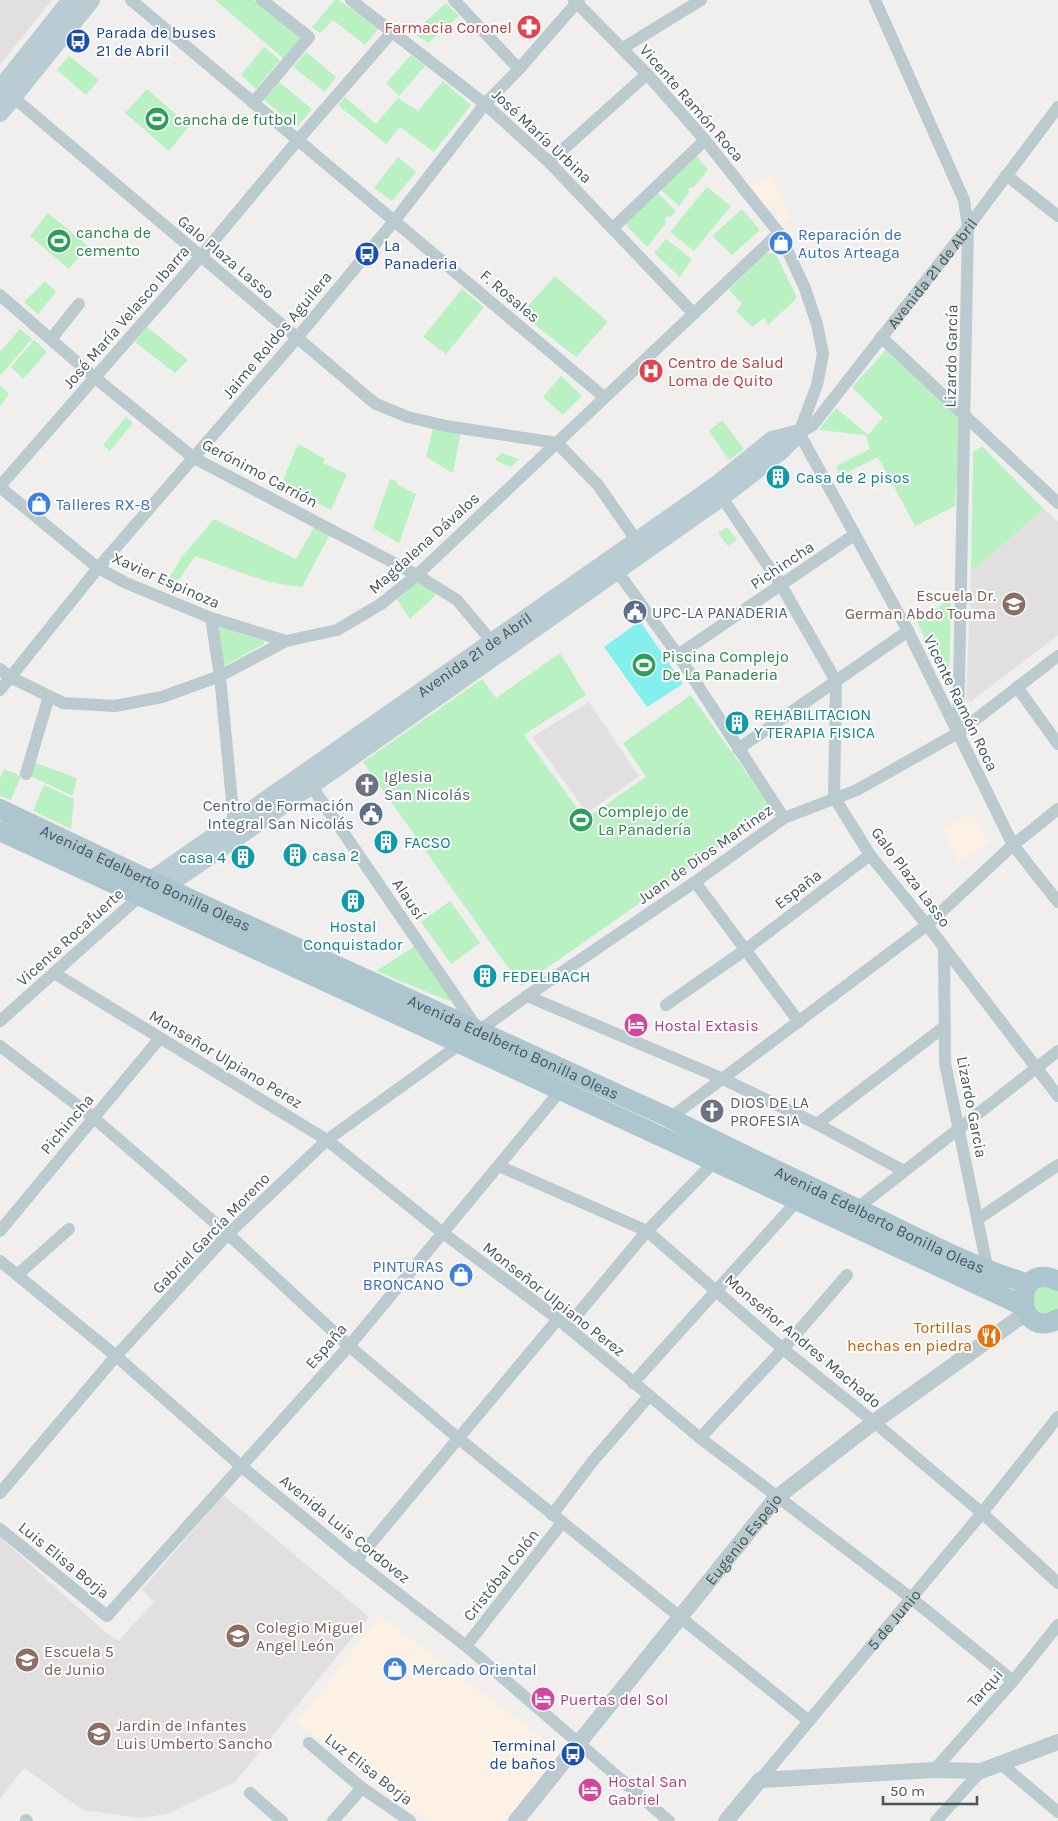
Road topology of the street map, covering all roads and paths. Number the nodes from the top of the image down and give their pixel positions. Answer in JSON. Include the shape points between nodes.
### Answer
{"nodes":[{"id":1,"x":71,"y":0,"type":"edge"},
{"id":2,"x":91,"y":0,"type":"edge"},
{"id":3,"x":131,"y":0,"type":"edge"},
{"id":4,"x":262,"y":0,"type":"edge"},
{"id":5,"x":351,"y":0,"type":"edge"},
{"id":6,"x":454,"y":0,"type":"edge"},
{"id":7,"x":701,"y":0,"type":"edge"},
{"id":8,"x":875,"y":0,"type":"edge"},
{"id":9,"x":576,"y":1,"type":"edge"},
{"id":10,"x":392,"y":32,"type":"junction"},
{"id":11,"x":623,"y":48,"type":"junction"},
{"id":12,"x":518,"y":69,"type":"junction"},
{"id":13,"x":647,"y":74,"type":"junction"},
{"id":14,"x":5,"y":91,"type":"edge"},
{"id":15,"x":253,"y":103,"type":"junction"},
{"id":16,"x":484,"y":104,"type":"junction"},
{"id":17,"x":1058,"y":107,"type":"edge"},
{"id":18,"x":0,"y":113,"type":"edge"},
{"id":19,"x":297,"y":140,"type":"junction"},
{"id":20,"x":705,"y":140,"type":"junction"},
{"id":21,"x":549,"y":162,"type":"junction"},
{"id":22,"x":1006,"y":174,"type":"junction"},
{"id":23,"x":1058,"y":216,"type":"edge"},
{"id":24,"x":395,"y":220,"type":"junction"},
{"id":25,"x":968,"y":227,"type":"junction"},
{"id":26,"x":612,"y":228,"type":"junction"},
{"id":27,"x":779,"y":233,"type":"junction"},
{"id":28,"x":201,"y":256,"type":"junction"},
{"id":29,"x":0,"y":295,"type":"edge"},
{"id":30,"x":79,"y":304,"type":"dead end"},
{"id":31,"x":694,"y":314,"type":"junction"},
{"id":32,"x":881,"y":337,"type":"junction"},
{"id":33,"x":297,"y":338,"type":"junction"},
{"id":34,"x":51,"y":340,"type":"junction"},
{"id":35,"x":94,"y":377,"type":"junction"},
{"id":36,"x":604,"y":397,"type":"junction"},
{"id":37,"x":966,"y":417,"type":"junction"},
{"id":38,"x":799,"y":433,"type":"junction"},
{"id":39,"x":556,"y":443,"type":"junction"},
{"id":40,"x":194,"y":458,"type":"junction"},
{"id":41,"x":0,"y":487,"type":"edge"},
{"id":42,"x":718,"y":491,"type":"junction"},
{"id":43,"x":1058,"y":503,"type":"edge"},
{"id":44,"x":854,"y":535,"type":"junction"},
{"id":45,"x":640,"y":545,"type":"junction"},
{"id":46,"x":98,"y":568,"type":"junction"},
{"id":47,"x":617,"y":570,"type":"junction"},
{"id":48,"x":417,"y":575,"type":"junction"},
{"id":49,"x":781,"y":585,"type":"junction"},
{"id":50,"x":210,"y":618,"type":"junction"},
{"id":51,"x":908,"y":631,"type":"junction"},
{"id":52,"x":286,"y":641,"type":"junction"},
{"id":53,"x":496,"y":647,"type":"junction"},
{"id":54,"x":678,"y":655,"type":"junction"},
{"id":55,"x":1058,"y":656,"type":"edge"},
{"id":56,"x":5,"y":673,"type":"edge"},
{"id":57,"x":220,"y":676,"type":"junction"},
{"id":58,"x":836,"y":681,"type":"junction"},
{"id":59,"x":1017,"y":687,"type":"junction"},
{"id":60,"x":0,"y":690,"type":"edge"},
{"id":61,"x":49,"y":696,"type":"junction"},
{"id":62,"x":958,"y":733,"type":"junction"},
{"id":63,"x":1058,"y":744,"type":"edge"},
{"id":64,"x":738,"y":749,"type":"junction"},
{"id":65,"x":26,"y":774,"type":"dead end"},
{"id":66,"x":307,"y":779,"type":"junction"},
{"id":67,"x":834,"y":797,"type":"junction"},
{"id":68,"x":0,"y":809,"type":"edge"},
{"id":69,"x":1058,"y":809,"type":"edge"},
{"id":70,"x":784,"y":818,"type":"junction"},
{"id":71,"x":238,"y":828,"type":"junction"},
{"id":72,"x":0,"y":831,"type":"edge"},
{"id":73,"x":1013,"y":845,"type":"junction"},
{"id":74,"x":870,"y":855,"type":"junction"},
{"id":75,"x":695,"y":882,"type":"junction"},
{"id":76,"x":157,"y":884,"type":"junction"},
{"id":77,"x":139,"y":897,"type":"junction"},
{"id":78,"x":1058,"y":902,"type":"edge"},
{"id":79,"x":927,"y":925,"type":"junction"},
{"id":80,"x":944,"y":948,"type":"junction"},
{"id":81,"x":745,"y":950,"type":"junction"},
{"id":82,"x":54,"y":973,"type":"junction"},
{"id":83,"x":527,"y":996,"type":"junction"},
{"id":84,"x":666,"y":1005,"type":"dead end"},
{"id":85,"x":0,"y":1021,"type":"edge"},
{"id":86,"x":799,"y":1022,"type":"junction"},
{"id":87,"x":944,"y":1027,"type":"junction"},
{"id":88,"x":480,"y":1032,"type":"junction"},
{"id":89,"x":160,"y":1038,"type":"junction"},
{"id":90,"x":463,"y":1044,"type":"junction"},
{"id":91,"x":0,"y":1046,"type":"edge"},
{"id":92,"x":1058,"y":1051,"type":"edge"},
{"id":93,"x":1036,"y":1067,"type":"junction"},
{"id":94,"x":721,"y":1078,"type":"junction"},
{"id":95,"x":561,"y":1090,"type":"junction"},
{"id":96,"x":1058,"y":1096,"type":"edge"},
{"id":97,"x":94,"y":1118,"type":"junction"},
{"id":98,"x":670,"y":1118,"type":"junction"},
{"id":99,"x":817,"y":1124,"type":"junction"},
{"id":100,"x":960,"y":1127,"type":"junction"},
{"id":101,"x":327,"y":1140,"type":"junction"},
{"id":102,"x":715,"y":1161,"type":"junction"},
{"id":103,"x":1058,"y":1165,"type":"edge"},
{"id":104,"x":499,"y":1166,"type":"junction"},
{"id":105,"x":904,"y":1171,"type":"junction"},
{"id":106,"x":798,"y":1200,"type":"junction"},
{"id":107,"x":856,"y":1209,"type":"junction"},
{"id":108,"x":978,"y":1219,"type":"junction"},
{"id":109,"x":69,"y":1229,"type":"dead end"},
{"id":110,"x":0,"y":1231,"type":"edge"},
{"id":111,"x":647,"y":1231,"type":"junction"},
{"id":112,"x":443,"y":1233,"type":"junction"},
{"id":113,"x":228,"y":1234,"type":"junction"},
{"id":114,"x":0,"y":1261,"type":"edge"},
{"id":115,"x":992,"y":1272,"type":"junction"},
{"id":116,"x":17,"y":1275,"type":"junction"},
{"id":117,"x":847,"y":1275,"type":"dead end"},
{"id":118,"x":1049,"y":1276,"type":"edge"},
{"id":119,"x":717,"y":1290,"type":"junction"},
{"id":120,"x":1025,"y":1310,"type":"junction"},
{"id":121,"x":1056,"y":1322,"type":"edge"},
{"id":122,"x":562,"y":1323,"type":"junction"},
{"id":123,"x":349,"y":1346,"type":"junction"},
{"id":124,"x":783,"y":1350,"type":"junction"},
{"id":125,"x":116,"y":1356,"type":"junction"},
{"id":126,"x":633,"y":1383,"type":"junction"},
{"id":127,"x":650,"y":1396,"type":"junction"},
{"id":128,"x":1058,"y":1417,"type":"edge"},
{"id":129,"x":874,"y":1422,"type":"junction"},
{"id":130,"x":458,"y":1438,"type":"junction"},
{"id":131,"x":700,"y":1438,"type":"junction"},
{"id":132,"x":241,"y":1466,"type":"junction"},
{"id":133,"x":0,"y":1493,"type":"edge"},
{"id":134,"x":776,"y":1498,"type":"junction"},
{"id":135,"x":982,"y":1513,"type":"junction"},
{"id":136,"x":557,"y":1519,"type":"junction"},
{"id":137,"x":0,"y":1529,"type":"edge"},
{"id":138,"x":356,"y":1561,"type":"junction"},
{"id":139,"x":1058,"y":1583,"type":"edge"},
{"id":140,"x":911,"y":1598,"type":"junction"},
{"id":141,"x":107,"y":1616,"type":"joint"},
{"id":142,"x":680,"y":1617,"type":"junction"},
{"id":143,"x":1058,"y":1625,"type":"edge"},
{"id":144,"x":466,"y":1646,"type":"junction"},
{"id":145,"x":1013,"y":1681,"type":"junction"},
{"id":146,"x":809,"y":1721,"type":"junction"},
{"id":147,"x":1058,"y":1742,"type":"edge"},
{"id":148,"x":309,"y":1743,"type":"dead end"},
{"id":149,"x":579,"y":1743,"type":"junction"},
{"id":150,"x":1001,"y":1764,"type":"junction"},
{"id":151,"x":934,"y":1770,"type":"junction"},
{"id":152,"x":981,"y":1771,"type":"junction"},
{"id":153,"x":760,"y":1780,"type":"junction"},
{"id":154,"x":362,"y":1788,"type":"junction"},
{"id":155,"x":250,"y":1793,"type":"dead end"},
{"id":156,"x":1058,"y":1812,"type":"edge"},
{"id":157,"x":282,"y":1821,"type":"edge"},
{"id":158,"x":333,"y":1821,"type":"edge"},
{"id":159,"x":410,"y":1821,"type":"edge"},
{"id":160,"x":516,"y":1821,"type":"edge"},
{"id":161,"x":670,"y":1821,"type":"edge"},
{"id":162,"x":726,"y":1821,"type":"edge"},
{"id":163,"x":936,"y":1821,"type":"edge"}],
"edges":[{"from":1,"to":14,"type":"main road"},
{"from":2,"to":14,"type":"main road"},
{"from":3,"to":15,"type":"street","name":"F. Rosales"},
{"from":4,"to":15,"type":"street","via":[[310,37]]},
{"from":5,"to":10,"type":"street","name":"José María Urbina"},
{"from":6,"to":12,"type":"street"},
{"from":7,"to":11,"type":"street"},
{"from":8,"to":25,"type":"street","name":"Lizardo García","via":[[964,200]]},
{"from":9,"to":11,"type":"street","name":"Vicente Ramón Roca"},
{"from":9,"to":12,"type":"street","name":"Jaime Roldos Aguilera"},
{"from":10,"to":16,"type":"street","name":"José María Urbina"},
{"from":10,"to":19,"type":"street","name":"José María Velasco Ibarra"},
{"from":11,"to":13,"type":"street","name":"Vicente Ramón Roca"},
{"from":12,"to":16,"type":"street","name":"Jaime Roldos Aguilera"},
{"from":13,"to":20,"type":"street","name":"Vicente Ramón Roca"},
{"from":13,"to":21,"type":"street"},
{"from":14,"to":18,"type":"main road"},
{"from":14,"to":28,"type":"street","name":"Galo Plaza Lasso"},
{"from":15,"to":19,"type":"street","name":"F. Rosales"},
{"from":16,"to":21,"type":"street","name":"José María Urbina"},
{"from":16,"to":24,"type":"street","name":"Jaime Roldos Aguilera"},
{"from":17,"to":22,"type":"street","name":"Avenida 21 de Abril"},
{"from":19,"to":24,"type":"street","name":"F. Rosales"},
{"from":19,"to":28,"type":"street","name":"José María Velasco Ibarra"},
{"from":20,"to":26,"type":"street"},
{"from":20,"to":27,"type":"street","name":"Vicente Ramón Roca"},
{"from":21,"to":26,"type":"street","name":"José María Urbina"},
{"from":22,"to":23,"type":"street"},
{"from":22,"to":25,"type":"street","name":"Avenida 21 de Abril"},
{"from":24,"to":33,"type":"street","name":"Jaime Roldos Aguilera"},
{"from":24,"to":36,"type":"street","name":"F. Rosales"},
{"from":25,"to":32,"type":"street","name":"Avenida 21 de Abril"},
{"from":25,"to":37,"type":"street","name":"Lizardo García"},
{"from":26,"to":31,"type":"street","name":"José María Urbina"},
{"from":27,"to":31,"type":"street","name":"Magdalena Dávalos"},
{"from":27,"to":38,"type":"street","name":"Vicente Ramón Roca","via":[[804,286],[824,354],[817,385]]},
{"from":28,"to":33,"type":"street","name":"Galo Plaza Lasso"},
{"from":28,"to":35,"type":"street","name":"José María Velasco Ibarra"},
{"from":29,"to":34,"type":"street","name":"Gerónimo Carrión"},
{"from":30,"to":34,"type":"street"},
{"from":31,"to":36,"type":"street","name":"Magdalena Dávalos"},
{"from":32,"to":37,"type":"street"},
{"from":32,"to":38,"type":"street","name":"Avenida 21 de Abril","via":[[813,425]]},
{"from":33,"to":39,"type":"street","name":"Galo Plaza Lasso","via":[[376,404],[400,414],[446,426]]},
{"from":33,"to":40,"type":"street","name":"Jaime Roldos Aguilera"},
{"from":34,"to":35,"type":"street","name":"Gerónimo Carrión"},
{"from":35,"to":40,"type":"street","name":"Gerónimo Carrión"},
{"from":35,"to":41,"type":"street","name":"José María Velasco Ibarra"},
{"from":36,"to":39,"type":"street","name":"Magdalena Dávalos"},
{"from":37,"to":43,"type":"street"},
{"from":37,"to":62,"type":"street","name":"Lizardo García"},
{"from":38,"to":42,"type":"main road","name":"Avenida 21 de Abril","via":[[781,451]]},
{"from":38,"to":44,"type":"street","name":"Vicente Ramón Roca"},
{"from":39,"to":45,"type":"street","via":[[598,485]]},
{"from":39,"to":48,"type":"street","name":"Magdalena Dávalos"},
{"from":40,"to":46,"type":"street","name":"Jaime Roldos Aguilera"},
{"from":40,"to":48,"type":"street","name":"Gerónimo Carrión"},
{"from":41,"to":46,"type":"street","name":"Xavier Espinoza"},
{"from":42,"to":45,"type":"main road","name":"Avenida 21 de Abril"},
{"from":42,"to":49,"type":"street"},
{"from":44,"to":49,"type":"street","name":"Pichincha"},
{"from":44,"to":51,"type":"street","name":"Vicente Ramón Roca"},
{"from":45,"to":47,"type":"main road","name":"Avenida 21 de Abril"},
{"from":45,"to":53,"type":"main road","name":"Avenida 21 de Abril"},
{"from":46,"to":50,"type":"street","name":"Xavier Espinoza"},
{"from":46,"to":56,"type":"street","name":"Jaime Roldos Aguilera"},
{"from":47,"to":53,"type":"main road","name":"Avenida 21 de Abril"},
{"from":47,"to":54,"type":"street"},
{"from":48,"to":52,"type":"street","name":"Magdalena Dávalos","via":[[381,604],[337,630]]},
{"from":48,"to":53,"type":"street","name":"Gerónimo Carrión","via":[[457,600]]},
{"from":49,"to":54,"type":"street","name":"Pichincha"},
{"from":49,"to":58,"type":"street"},
{"from":50,"to":52,"type":"street","name":"Xavier Espinoza"},
{"from":50,"to":57,"type":"street"},
{"from":51,"to":58,"type":"street"},
{"from":51,"to":62,"type":"street","name":"Vicente Ramón Roca"},
{"from":52,"to":57,"type":"street","name":"Magdalena Dávalos"},
{"from":53,"to":66,"type":"main road","name":"Avenida 21 de Abril"},
{"from":54,"to":64,"type":"street"},
{"from":55,"to":59,"type":"street","name":"Juan de Dios Martinez"},
{"from":56,"to":60,"type":"street","name":"Jaime Roldos Aguilera"},
{"from":56,"to":61,"type":"street","name":"Magdalena Dávalos"},
{"from":57,"to":61,"type":"street","name":"Magdalena Dávalos","via":[[162,697],[115,706],[63,703]]},
{"from":57,"to":71,"type":"street"},
{"from":58,"to":64,"type":"street"},
{"from":58,"to":67,"type":"street"},
{"from":59,"to":62,"type":"street","name":"Juan de Dios Martinez"},
{"from":59,"to":63,"type":"street"},
{"from":61,"to":65,"type":"street"},
{"from":62,"to":67,"type":"street","name":"Juan de Dios Martinez","via":[[857,790]]},
{"from":62,"to":73,"type":"street","name":"Vicente Ramón Roca"},
{"from":64,"to":70,"type":"street"},
{"from":66,"to":71,"type":"main road","name":"Avenida 21 de Abril"},
{"from":66,"to":88,"type":"street","name":"Alausí"},
{"from":67,"to":70,"type":"street","name":"Juan de Dios Martinez"},
{"from":67,"to":74,"type":"street","name":"Galo Plaza Lasso"},
{"from":68,"to":76,"type":"main road","name":"Avenida Edelberto Bonilla Oleas"},
{"from":69,"to":73,"type":"street"},
{"from":70,"to":75,"type":"street","name":"Juan de Dios Martinez"},
{"from":71,"to":76,"type":"main road","name":"Avenida 21 de Abril"},
{"from":72,"to":77,"type":"main road","name":"Avenida Edelberto Bonilla Oleas"},
{"from":73,"to":78,"type":"street","name":"Vicente Ramón Roca"},
{"from":73,"to":79,"type":"street"},
{"from":74,"to":79,"type":"street","name":"Galo Plaza Lasso"},
{"from":74,"to":81,"type":"street","name":"España"},
{"from":75,"to":81,"type":"street"},
{"from":75,"to":83,"type":"street","name":"Juan de Dios Martinez"},
{"from":76,"to":77,"type":"main road"},
{"from":76,"to":88,"type":"main road","name":"Avenida Edelberto Bonilla Oleas"},
{"from":77,"to":82,"type":"street","name":"Vicente Rocafuerte"},
{"from":77,"to":90,"type":"main road","name":"Avenida Edelberto Bonilla Oleas"},
{"from":79,"to":80,"type":"street","name":"Galo Plaza Lasso"},
{"from":79,"to":86,"type":"street"},
{"from":80,"to":87,"type":"street","name":"Lizardo Garcia"},
{"from":80,"to":93,"type":"street","name":"Galo Plaza Lasso"},
{"from":81,"to":84,"type":"street","name":"España"},
{"from":81,"to":86,"type":"street"},
{"from":82,"to":85,"type":"street","name":"Vicente Rocafuerte"},
{"from":82,"to":89,"type":"street","name":"Monseñor Ulpiano Perez"},
{"from":83,"to":88,"type":"street","name":"Juan de Dios Martinez"},
{"from":83,"to":94,"type":"street"},
{"from":86,"to":94,"type":"street"},
{"from":87,"to":99,"type":"street"},
{"from":87,"to":100,"type":"street","name":"Lizardo Garcia","via":[[945,1063]]},
{"from":88,"to":90,"type":"street","name":"Gabriel García Moreno"},
{"from":88,"to":98,"type":"main road","name":"Avenida Edelberto Bonilla Oleas"},
{"from":89,"to":97,"type":"street","name":"Pichincha"},
{"from":89,"to":101,"type":"street","name":"Monseñor Ulpiano Perez"},
{"from":90,"to":95,"type":"main road","name":"Avenida Edelberto Bonilla Oleas"},
{"from":90,"to":101,"type":"street","name":"Gabriel García Moreno"},
{"from":91,"to":97,"type":"street"},
{"from":92,"to":93,"type":"street"},
{"from":93,"to":96,"type":"street","name":"Galo Plaza Lasso"},
{"from":93,"to":100,"type":"street"},
{"from":94,"to":98,"type":"street"},
{"from":94,"to":99,"type":"street"},
{"from":95,"to":102,"type":"main road","name":"Avenida Edelberto Bonilla Oleas"},
{"from":95,"to":104,"type":"street","name":"España"},
{"from":97,"to":110,"type":"street","name":"Pichincha"},
{"from":97,"to":113,"type":"street"},
{"from":98,"to":107,"type":"main road","name":"Avenida Edelberto Bonilla Oleas"},
{"from":99,"to":105,"type":"street"},
{"from":100,"to":105,"type":"street"},
{"from":100,"to":108,"type":"street","name":"Lizardo Garcia"},
{"from":101,"to":112,"type":"street","name":"Monseñor Ulpiano Perez"},
{"from":101,"to":113,"type":"street","name":"Gabriel García Moreno"},
{"from":102,"to":106,"type":"main road","name":"Avenida Edelberto Bonilla Oleas"},
{"from":102,"to":111,"type":"street"},
{"from":103,"to":108,"type":"street"},
{"from":104,"to":111,"type":"street","name":"Monseñor Andres Machado"},
{"from":104,"to":112,"type":"street","name":"España"},
{"from":105,"to":107,"type":"street"},
{"from":106,"to":119,"type":"street"},
{"from":106,"to":120,"type":"main road","name":"Avenida Edelberto Bonilla Oleas"},
{"from":107,"to":115,"type":"main road","name":"Avenida Edelberto Bonilla Oleas"},
{"from":108,"to":115,"type":"street","name":"Lizardo Garcia"},
{"from":109,"to":116,"type":"street"},
{"from":111,"to":119,"type":"street","name":"Monseñor Andres Machado"},
{"from":111,"to":122,"type":"street"},
{"from":112,"to":122,"type":"street","name":"Monseñor Ulpiano Perez"},
{"from":112,"to":123,"type":"street","name":"España"},
{"from":113,"to":123,"type":"street"},
{"from":113,"to":125,"type":"street","name":"Gabriel García Moreno"},
{"from":114,"to":116,"type":"street","name":"Avenida Luis Cordovez"},
{"from":115,"to":118,"type":"main road","name":"Avenida Edelberto Bonilla Oleas"},
{"from":115,"to":118,"type":"main road"},
{"from":116,"to":125,"type":"street","name":"Avenida Luis Cordovez"},
{"from":117,"to":124,"type":"street"},
{"from":118,"to":120,"type":"main road","via":[[1023,1294]]},
{"from":119,"to":124,"type":"street","name":"Monseñor Andres Machado"},
{"from":119,"to":126,"type":"street"},
{"from":120,"to":121,"type":"main road","name":"Avenida Edelberto Bonilla Oleas","via":[[1035,1321]]},
{"from":120,"to":129,"type":"street","name":"Eugenio Espejo"},
{"from":122,"to":126,"type":"street","name":"Monseñor Ulpiano Perez"},
{"from":122,"to":130,"type":"street"},
{"from":123,"to":130,"type":"street"},
{"from":123,"to":132,"type":"street","name":"España"},
{"from":124,"to":129,"type":"street","name":"Monseñor Andres Machado"},
{"from":124,"to":131,"type":"street"},
{"from":125,"to":132,"type":"street","name":"Avenida Luis Cordovez"},
{"from":125,"to":133,"type":"street","name":"Gabriel García Moreno"},
{"from":126,"to":127,"type":"street","name":"Monseñor Ulpiano Perez"},
{"from":127,"to":131,"type":"street","name":"Monseñor Ulpiano Perez"},
{"from":127,"to":136,"type":"street","name":"Cristóbal Colón","via":[[592,1462]]},
{"from":128,"to":135,"type":"street","name":"5 de Junio"},
{"from":129,"to":134,"type":"street","name":"Eugenio Espejo"},
{"from":129,"to":135,"type":"street","name":"Monseñor Andres Machado"},
{"from":130,"to":136,"type":"street"},
{"from":130,"to":138,"type":"street"},
{"from":131,"to":134,"type":"street","name":"Monseñor Ulpiano Perez"},
{"from":132,"to":138,"type":"street","name":"Avenida Luis Cordovez"},
{"from":132,"to":141,"type":"street","name":"España"},
{"from":134,"to":140,"type":"street","name":"Monseñor Ulpiano Perez"},
{"from":134,"to":142,"type":"street","name":"Eugenio Espejo"},
{"from":135,"to":139,"type":"street","name":"Monseñor Andres Machado"},
{"from":135,"to":140,"type":"street","name":"5 de Junio"},
{"from":136,"to":142,"type":"street"},
{"from":136,"to":144,"type":"street","name":"Cristóbal Colón"},
{"from":137,"to":141,"type":"street","name":"Luis Elisa Borja"},
{"from":138,"to":144,"type":"street","name":"Avenida Luis Cordovez"},
{"from":140,"to":145,"type":"street","name":"Monseñor Ulpiano Perez"},
{"from":140,"to":146,"type":"street","name":"5 de Junio"},
{"from":142,"to":146,"type":"street"},
{"from":142,"to":149,"type":"street","name":"Eugenio Espejo"},
{"from":143,"to":145,"type":"street","name":"Tarqui"},
{"from":144,"to":149,"type":"street","name":"Avenida Luis Cordovez"},
{"from":145,"to":151,"type":"street","name":"Tarqui"},
{"from":146,"to":153,"type":"street","name":"5 de Junio"},
{"from":147,"to":150,"type":"street"},
{"from":148,"to":154,"type":"street","name":"Luz Elisa Borja"},
{"from":149,"to":160,"type":"street","name":"Eugenio Espejo"},
{"from":149,"to":161,"type":"street","name":"Avenida Luis Cordovez"},
{"from":150,"to":152,"type":"street"},
{"from":150,"to":156,"type":"street"},
{"from":151,"to":152,"type":"street"},
{"from":151,"to":153,"type":"street"},
{"from":152,"to":163,"type":"street"},
{"from":153,"to":162,"type":"street","name":"5 de Junio"},
{"from":154,"to":158,"type":"street"},
{"from":154,"to":159,"type":"street","name":"Luz Elisa Borja"},
{"from":155,"to":157,"type":"street"}]}
